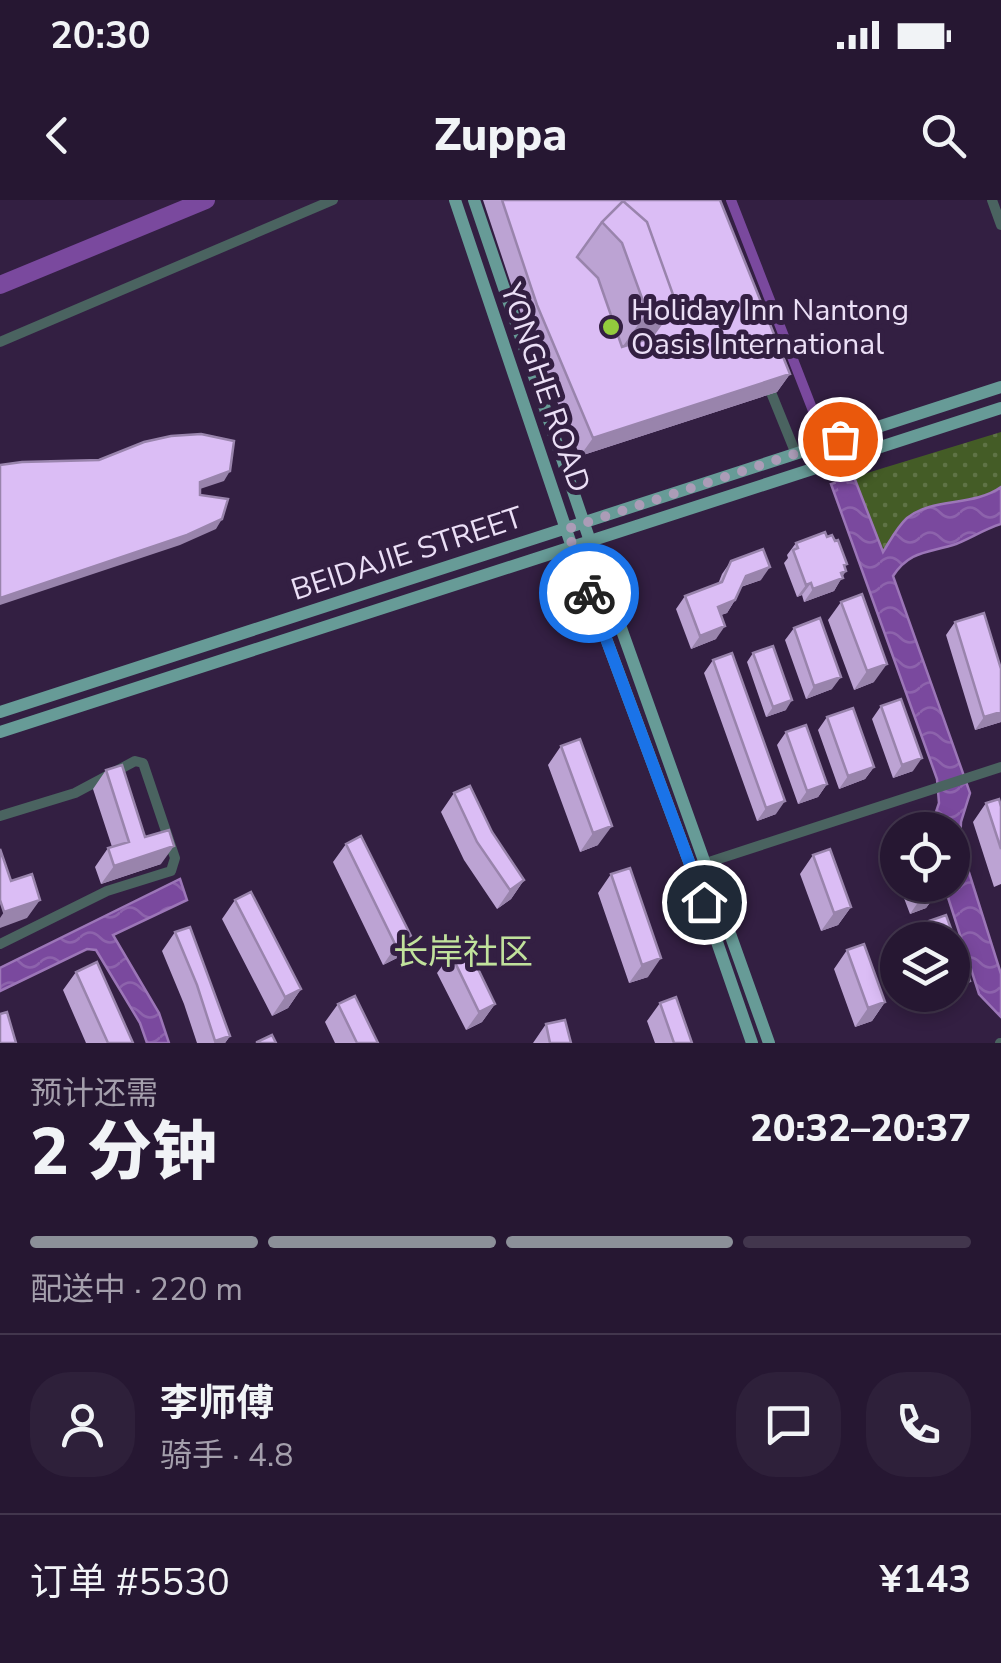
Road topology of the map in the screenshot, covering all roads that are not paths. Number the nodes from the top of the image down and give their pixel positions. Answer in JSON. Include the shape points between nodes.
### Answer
{"nodes":[{"id":1,"x":332,"y":200,"type":"edge"},
{"id":2,"x":455,"y":200,"type":"edge"},
{"id":3,"x":474,"y":200,"type":"edge"},
{"id":4,"x":992,"y":200,"type":"edge"},
{"id":5,"x":1001,"y":226,"type":"edge"},
{"id":6,"x":531,"y":315,"type":"edge"},
{"id":7,"x":519,"y":330,"type":"junction"},
{"id":8,"x":0,"y":342,"type":"edge"},
{"id":9,"x":747,"y":383,"type":"edge"},
{"id":10,"x":1001,"y":386,"type":"edge"},
{"id":11,"x":1001,"y":408,"type":"edge"},
{"id":12,"x":796,"y":454,"type":"junction"},
{"id":13,"x":584,"y":523,"type":"junction"},
{"id":14,"x":567,"y":529,"type":"junction"},
{"id":15,"x":590,"y":541,"type":"junction"},
{"id":16,"x":572,"y":547,"type":"junction"},
{"id":17,"x":0,"y":712,"type":"edge"},
{"id":18,"x":0,"y":732,"type":"edge"},
{"id":19,"x":1001,"y":767,"type":"edge"},
{"id":20,"x":0,"y":816,"type":"edge"},
{"id":21,"x":706,"y":863,"type":"junction"},
{"id":22,"x":0,"y":944,"type":"edge"},
{"id":23,"x":752,"y":1043,"type":"edge"},
{"id":24,"x":769,"y":1043,"type":"edge"}],
"edges":[{"from":1,"to":8,"type":"street"},
{"from":2,"to":14,"type":"main road","name":"YONGHE ROAD"},
{"from":3,"to":7,"type":"main road","name":"YONGHE ROAD"},
{"from":4,"to":5,"type":"street"},
{"from":6,"to":7,"type":"street"},
{"from":7,"to":13,"type":"main road","name":"YONGHE ROAD"},
{"from":9,"to":12,"type":"street","via":[[766,378]]},
{"from":10,"to":12,"type":"main road","name":"BEIDAJIE STREET"},
{"from":11,"to":15,"type":"main road","name":"BEIDAJIE STREET"},
{"from":12,"to":13,"type":"main road","name":"BEIDAJIE STREET"},
{"from":13,"to":14,"type":"main road","name":"BEIDAJIE STREET"},
{"from":13,"to":15,"type":"main road","name":"YONGHE ROAD"},
{"from":14,"to":16,"type":"main road","name":"YONGHE ROAD"},
{"from":14,"to":17,"type":"main road","name":"BEIDAJIE STREET"},
{"from":15,"to":16,"type":"main road","name":"BEIDAJIE STREET"},
{"from":15,"to":21,"type":"main road","name":"YONGHE ROAD"},
{"from":16,"to":18,"type":"main road","name":"BEIDAJIE STREET"},
{"from":16,"to":23,"type":"main road","name":"YONGHE ROAD"},
{"from":19,"to":21,"type":"street"},
{"from":20,"to":22,"type":"street","via":[[143,763],[175,858],[171,871],[107,891]]},
{"from":21,"to":24,"type":"main road","name":"YONGHE ROAD"}]}
